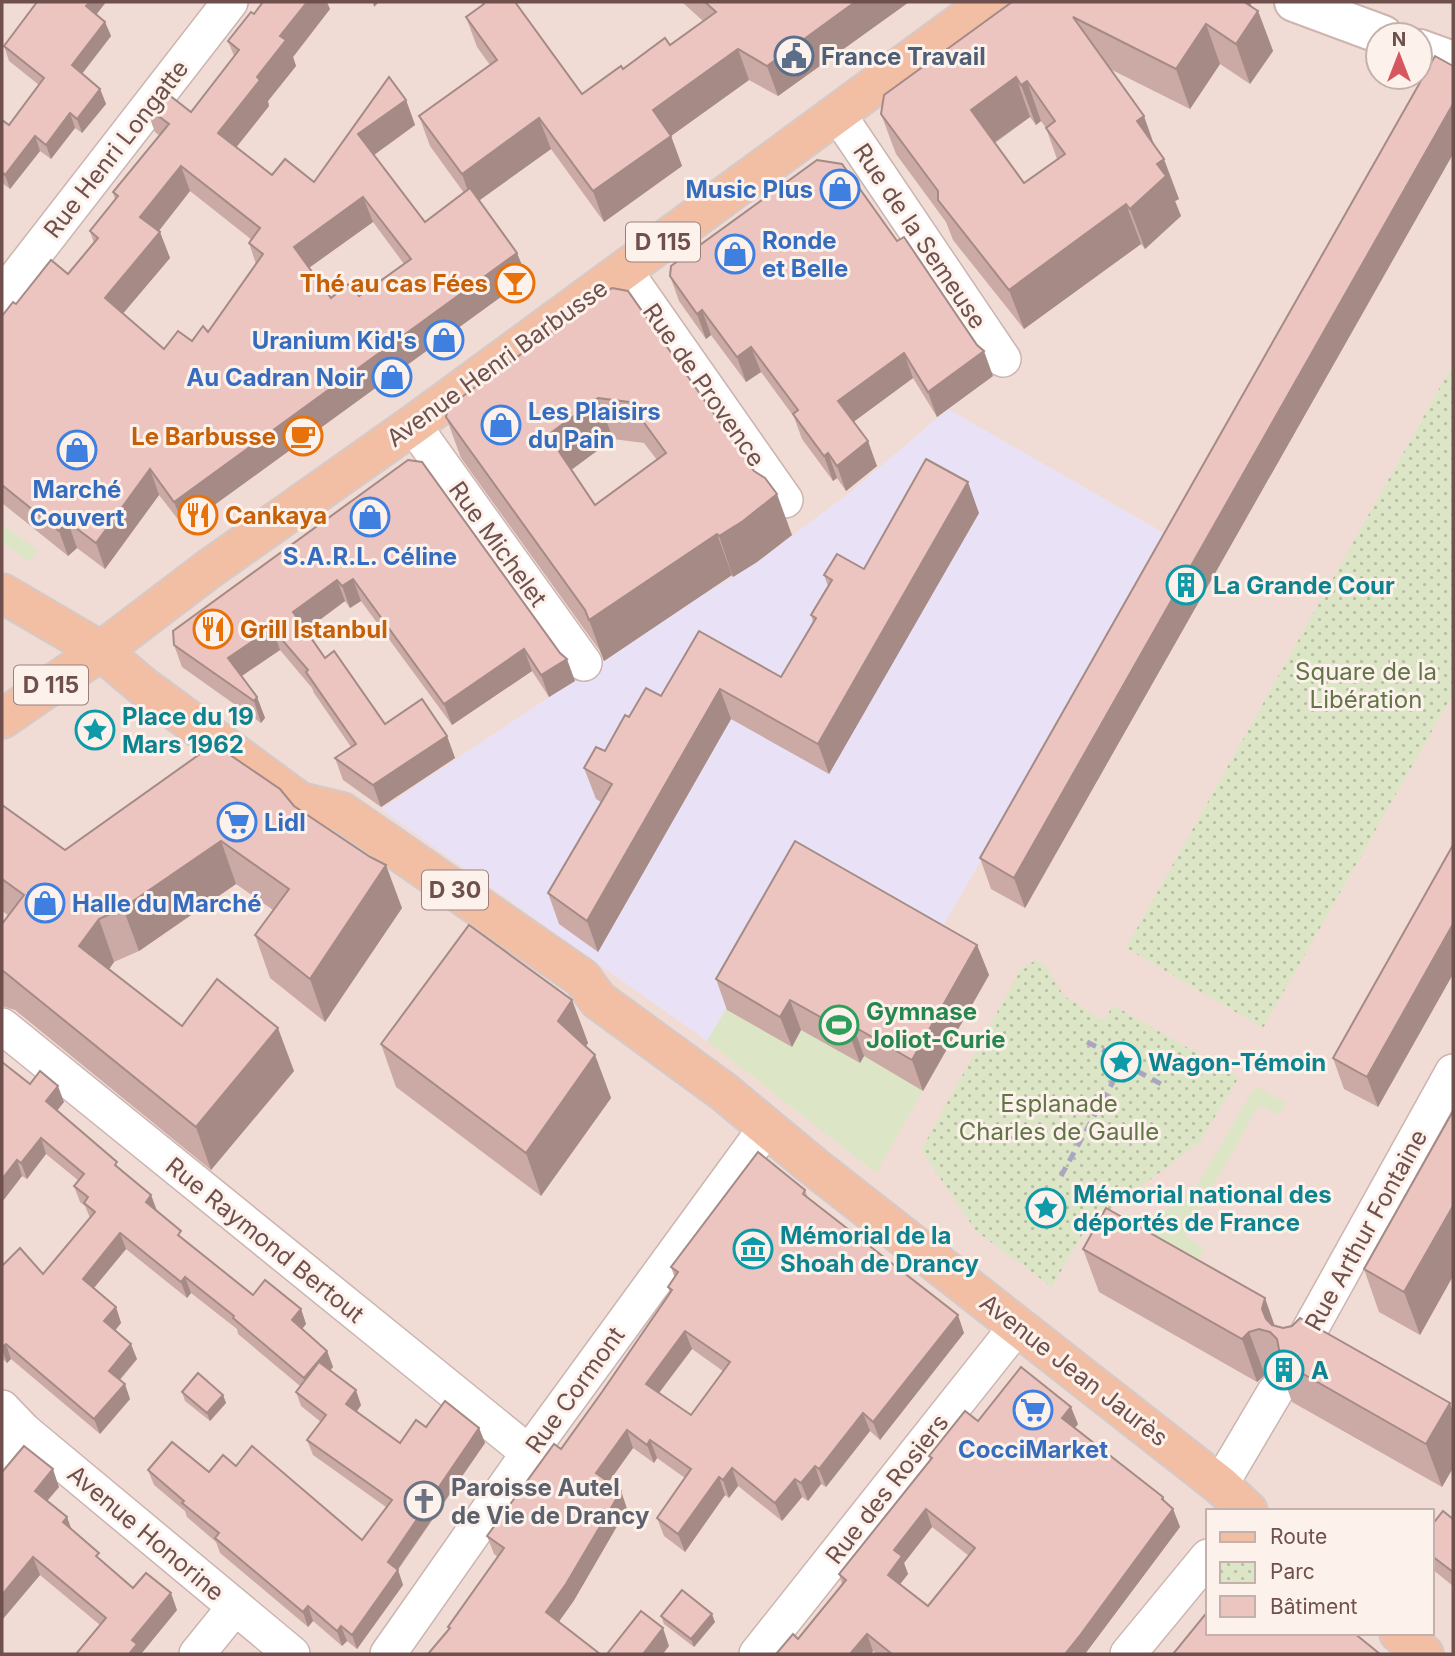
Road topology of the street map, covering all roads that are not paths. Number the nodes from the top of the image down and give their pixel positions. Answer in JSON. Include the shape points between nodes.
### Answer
{"nodes":[{"id":1,"x":230,"y":2,"type":"edge"},
{"id":2,"x":989,"y":2,"type":"edge"},
{"id":3,"x":1294,"y":2,"type":"edge"},
{"id":4,"x":1364,"y":28,"type":"edge"},
{"id":5,"x":1434,"y":54,"type":"edge"},
{"id":6,"x":1453,"y":61,"type":"edge"},
{"id":7,"x":836,"y":113,"type":"junction"},
{"id":8,"x":624,"y":271,"type":"junction"},
{"id":9,"x":2,"y":296,"type":"edge"},
{"id":10,"x":1003,"y":359,"type":"dead end"},
{"id":11,"x":413,"y":425,"type":"junction"},
{"id":12,"x":785,"y":499,"type":"dead end"},
{"id":13,"x":7,"y":597,"type":"edge"},
{"id":14,"x":101,"y":651,"type":"junction"},
{"id":15,"x":584,"y":663,"type":"dead end"},
{"id":16,"x":2,"y":719,"type":"edge"},
{"id":17,"x":2,"y":1027,"type":"edge"},
{"id":18,"x":1453,"y":1072,"type":"edge"},
{"id":19,"x":766,"y":1128,"type":"junction"},
{"id":20,"x":1018,"y":1325,"type":"junction"},
{"id":21,"x":1298,"y":1352,"type":"edge"},
{"id":22,"x":1275,"y":1392,"type":"edge"},
{"id":23,"x":9,"y":1432,"type":"edge"},
{"id":24,"x":529,"y":1453,"type":"junction"},
{"id":25,"x":1220,"y":1485,"type":"junction"},
{"id":26,"x":1245,"y":1509,"type":"edge"},
{"id":27,"x":1206,"y":1559,"type":"edge"},
{"id":28,"x":234,"y":1607,"type":"junction"},
{"id":29,"x":1401,"y":1635,"type":"edge"},
{"id":30,"x":197,"y":1654,"type":"edge"},
{"id":31,"x":292,"y":1654,"type":"edge"},
{"id":32,"x":388,"y":1654,"type":"edge"},
{"id":33,"x":757,"y":1654,"type":"edge"},
{"id":34,"x":1128,"y":1654,"type":"edge"},
{"id":35,"x":1424,"y":1654,"type":"edge"}],
"edges":[{"from":1,"to":9,"type":"street","name":"Rue Henri Longatte"},
{"from":2,"to":7,"type":"main road","name":"Avenue Henri Barbusse","number":"D 115"},
{"from":3,"to":4,"type":"street"},
{"from":5,"to":6,"type":"street"},
{"from":7,"to":8,"type":"main road","name":"Avenue Henri Barbusse","number":"D 115"},
{"from":7,"to":10,"type":"street","name":"Rue de la Semeuse"},
{"from":8,"to":11,"type":"main road","name":"Avenue Henri Barbusse","number":"D 115"},
{"from":8,"to":12,"type":"street","name":"Rue de Provence"},
{"from":11,"to":14,"type":"main road","name":"Avenue Henri Barbusse","number":"D 115"},
{"from":11,"to":15,"type":"street","name":"Rue Michelet"},
{"from":13,"to":14,"type":"main road"},
{"from":14,"to":16,"type":"main road","name":"Avenue Henri Barbusse","number":"D 115"},
{"from":14,"to":19,"type":"main road","name":"Avenue Jean Jaurès","via":[[300,802],[322,831],[563,988],[598,1000]]},
{"from":17,"to":24,"type":"street","name":"Rue Raymond Bertout"},
{"from":18,"to":21,"type":"street","name":"Rue Arthur Fontaine"},
{"from":19,"to":20,"type":"main road","name":"Avenue Jean Jaurès"},
{"from":19,"to":24,"type":"street","name":"Rue Cormont"},
{"from":20,"to":25,"type":"main road","name":"Avenue Jean Jaurès"},
{"from":20,"to":33,"type":"street","name":"Rue des Rosiers"},
{"from":22,"to":25,"type":"street"},
{"from":23,"to":28,"type":"street","name":"Avenue Honorine"},
{"from":24,"to":32,"type":"street","name":"Rue Cormont"},
{"from":25,"to":26,"type":"main road","name":"Avenue Jean Jaurès"},
{"from":27,"to":34,"type":"street"},
{"from":28,"to":30,"type":"street"},
{"from":28,"to":31,"type":"street","name":"Avenue Honorine"},
{"from":29,"to":35,"type":"main road"}]}
